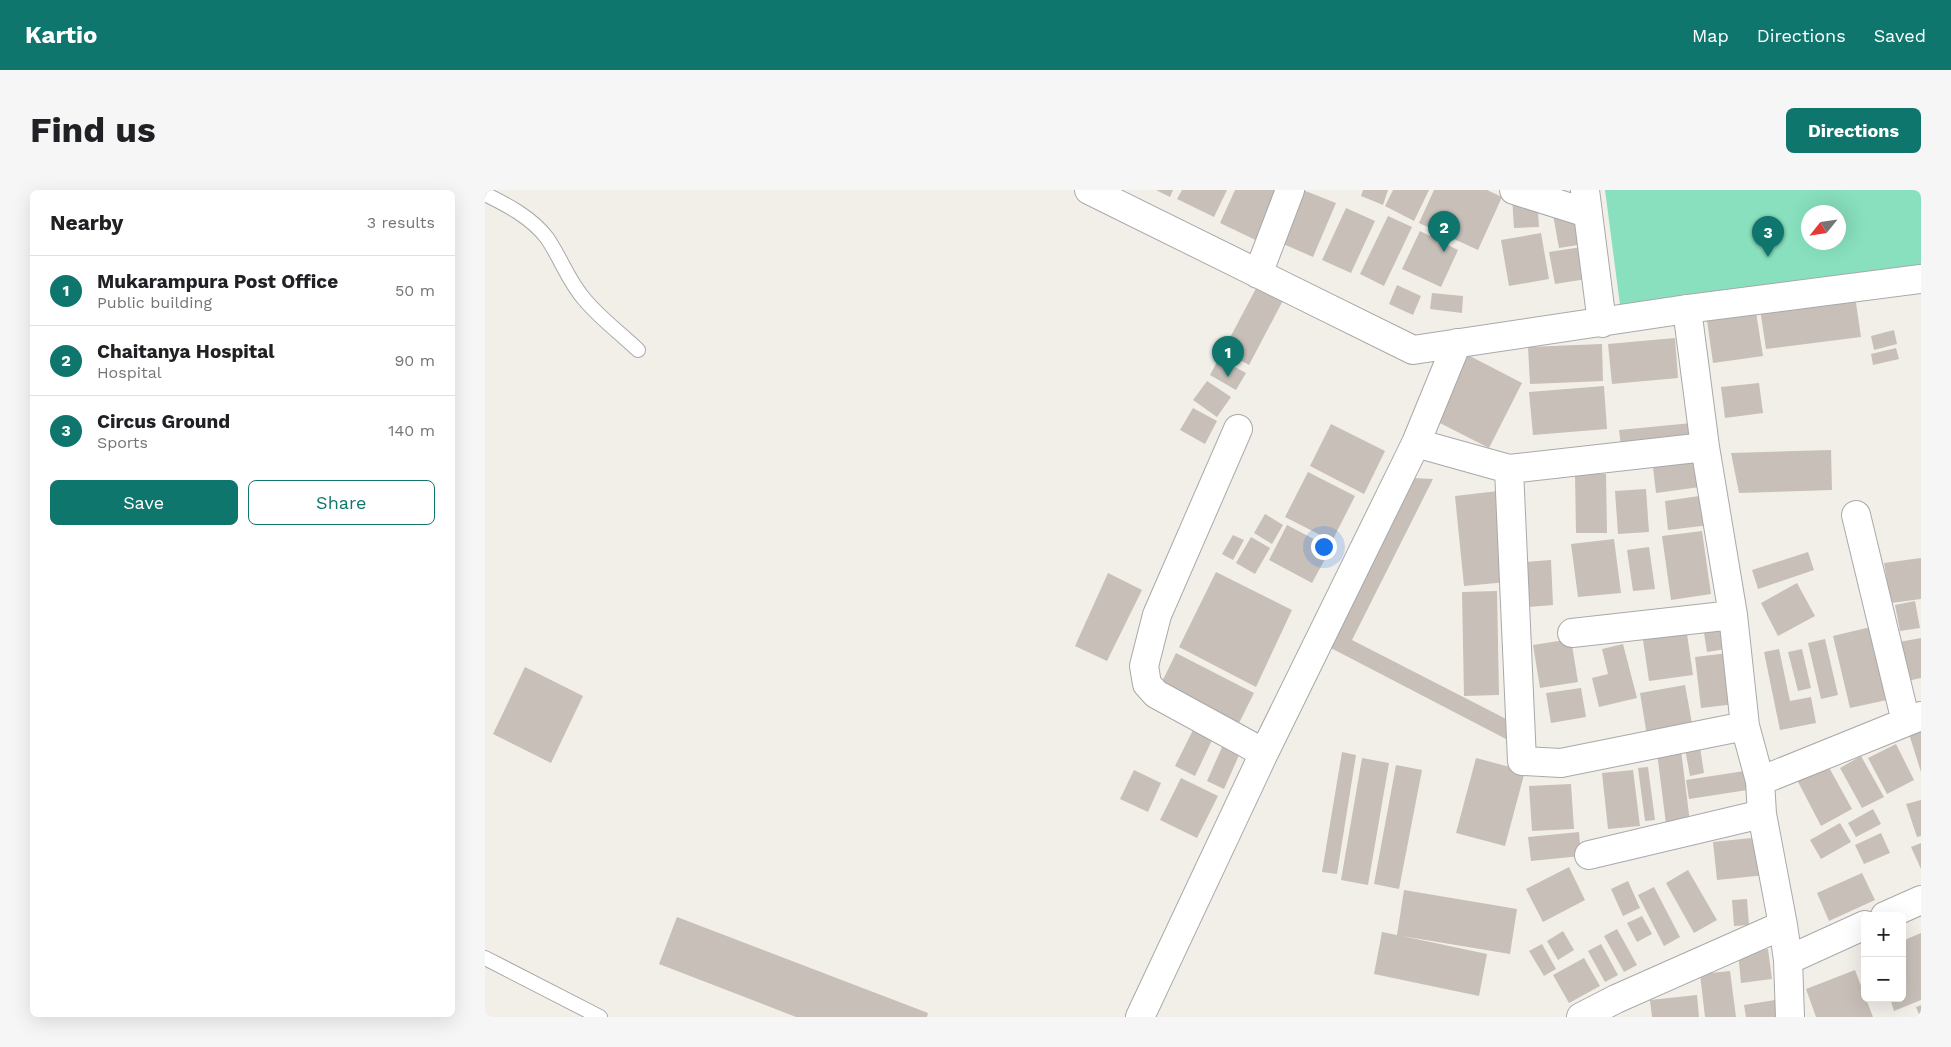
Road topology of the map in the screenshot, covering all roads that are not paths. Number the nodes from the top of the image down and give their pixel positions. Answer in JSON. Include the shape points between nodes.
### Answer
{"nodes":[{"id":1,"x":1089,"y":190,"type":"edge"},
{"id":2,"x":1290,"y":190,"type":"edge"},
{"id":3,"x":1514,"y":190,"type":"edge"},
{"id":4,"x":485,"y":194,"type":"edge"},
{"id":5,"x":1586,"y":202,"type":"edge"},
{"id":6,"x":1258,"y":274,"type":"junction"},
{"id":7,"x":1921,"y":281,"type":"edge"},
{"id":8,"x":1687,"y":310,"type":"junction"},
{"id":9,"x":1601,"y":323,"type":"junction"},
{"id":10,"x":1457,"y":343,"type":"junction"},
{"id":11,"x":637,"y":350,"type":"dead end"},
{"id":12,"x":1239,"y":429,"type":"dead end"},
{"id":13,"x":1415,"y":443,"type":"junction"},
{"id":14,"x":1705,"y":448,"type":"junction"},
{"id":15,"x":1509,"y":469,"type":"junction"},
{"id":16,"x":1855,"y":515,"type":"dead end"},
{"id":17,"x":1733,"y":615,"type":"junction"},
{"id":18,"x":1572,"y":633,"type":"dead end"},
{"id":19,"x":1913,"y":719,"type":"edge"},
{"id":20,"x":1745,"y":726,"type":"junction"},
{"id":21,"x":1264,"y":753,"type":"junction"},
{"id":22,"x":1760,"y":781,"type":"junction"},
{"id":23,"x":1762,"y":814,"type":"junction"},
{"id":24,"x":1589,"y":855,"type":"dead end"},
{"id":25,"x":1921,"y":900,"type":"edge"},
{"id":26,"x":1894,"y":912,"type":"edge"},
{"id":27,"x":1783,"y":925,"type":"junction"},
{"id":28,"x":1861,"y":927,"type":"edge"},
{"id":29,"x":485,"y":958,"type":"edge"},
{"id":30,"x":1787,"y":960,"type":"junction"},
{"id":31,"x":1618,"y":1008,"type":"edge"},
{"id":32,"x":600,"y":1017,"type":"edge"},
{"id":33,"x":1140,"y":1017,"type":"edge"},
{"id":34,"x":1581,"y":1017,"type":"edge"},
{"id":35,"x":1789,"y":1017,"type":"edge"}],
"edges":[{"from":1,"to":6,"type":"street"},
{"from":2,"to":6,"type":"street"},
{"from":3,"to":5,"type":"street"},
{"from":4,"to":11,"type":"lane","via":[[513,208],[546,237],[585,301]]},
{"from":5,"to":9,"type":"street"},
{"from":6,"to":10,"type":"street","via":[[1413,350]]},
{"from":7,"to":8,"type":"street"},
{"from":8,"to":9,"type":"street"},
{"from":8,"to":14,"type":"street"},
{"from":9,"to":10,"type":"street"},
{"from":10,"to":13,"type":"street"},
{"from":12,"to":21,"type":"street","via":[[1157,615],[1144,678],[1156,694]]},
{"from":13,"to":15,"type":"street"},
{"from":13,"to":21,"type":"street"},
{"from":14,"to":15,"type":"street"},
{"from":14,"to":17,"type":"street"},
{"from":15,"to":20,"type":"street","via":[[1522,762],[1561,763]]},
{"from":16,"to":19,"type":"street"},
{"from":17,"to":18,"type":"street"},
{"from":17,"to":20,"type":"street"},
{"from":19,"to":22,"type":"street"},
{"from":20,"to":22,"type":"street"},
{"from":21,"to":33,"type":"street"},
{"from":22,"to":23,"type":"street"},
{"from":23,"to":24,"type":"street"},
{"from":23,"to":27,"type":"street"},
{"from":25,"to":26,"type":"street"},
{"from":27,"to":30,"type":"street"},
{"from":27,"to":31,"type":"street"},
{"from":28,"to":30,"type":"street"},
{"from":29,"to":32,"type":"lane"},
{"from":30,"to":35,"type":"street"},
{"from":31,"to":34,"type":"street"}]}
